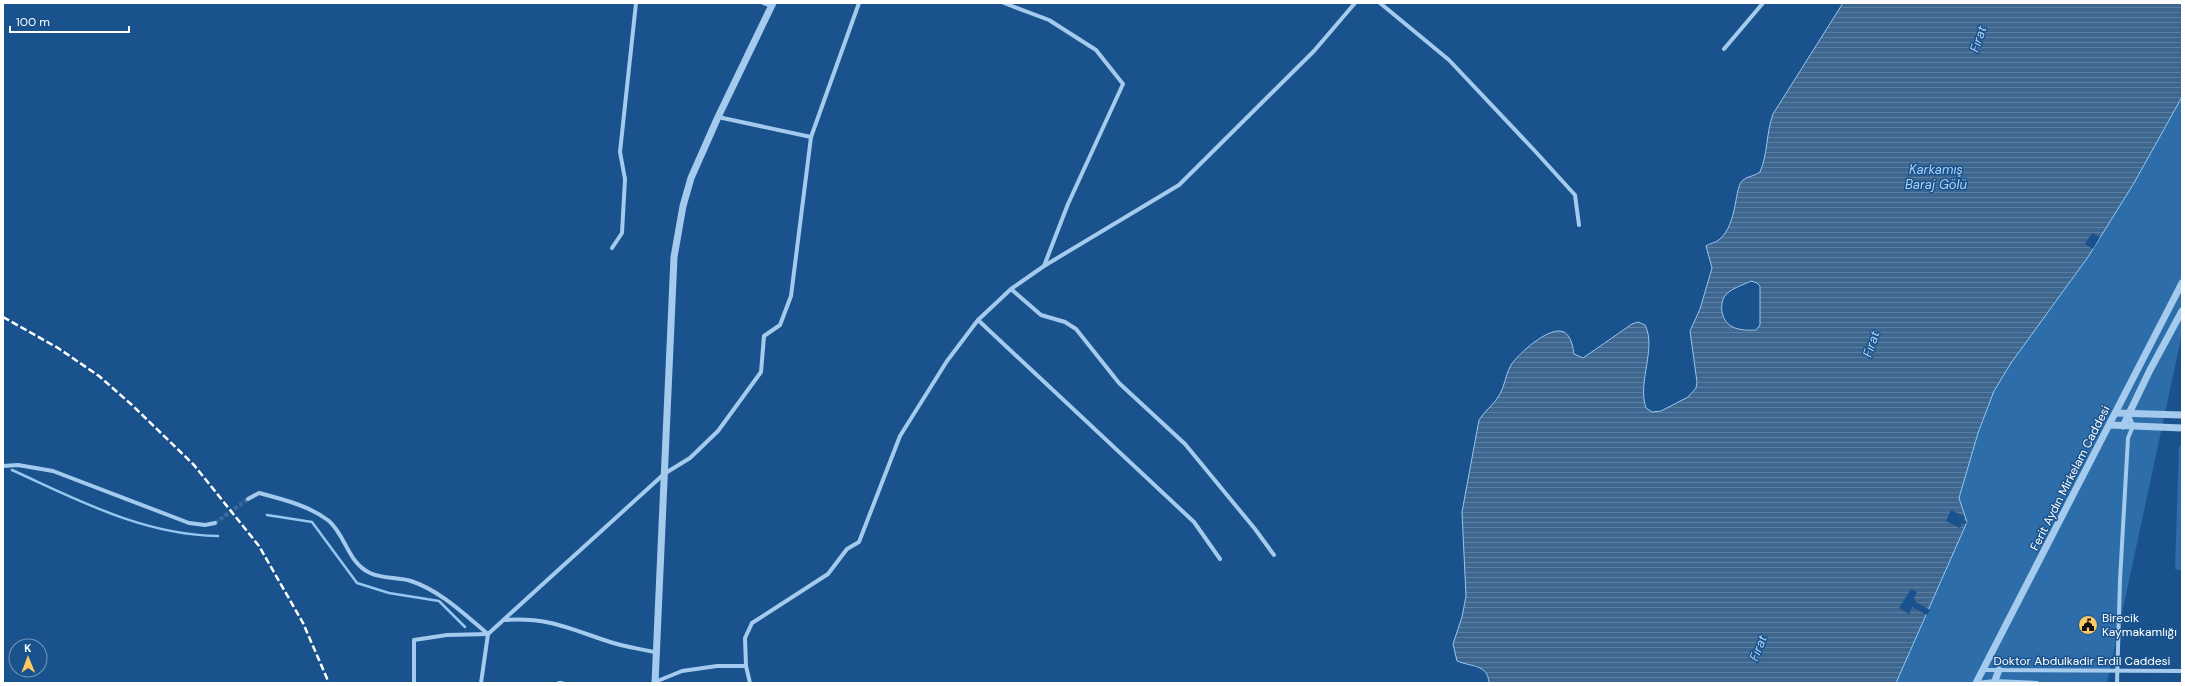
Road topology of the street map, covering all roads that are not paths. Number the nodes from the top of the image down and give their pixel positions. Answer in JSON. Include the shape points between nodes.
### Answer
{"nodes":[{"id":1,"x":636,"y":3,"type":"edge"},
{"id":2,"x":763,"y":3,"type":"edge"},
{"id":3,"x":859,"y":3,"type":"edge"},
{"id":4,"x":1004,"y":3,"type":"edge"},
{"id":5,"x":1355,"y":3,"type":"edge"},
{"id":6,"x":1380,"y":3,"type":"edge"},
{"id":7,"x":1763,"y":3,"type":"edge"},
{"id":8,"x":772,"y":4,"type":"edge"},
{"id":9,"x":1724,"y":50,"type":"dead end"},
{"id":10,"x":718,"y":117,"type":"junction"},
{"id":11,"x":811,"y":137,"type":"junction"},
{"id":12,"x":1579,"y":225,"type":"dead end"},
{"id":13,"x":612,"y":248,"type":"dead end"},
{"id":14,"x":1044,"y":266,"type":"junction"},
{"id":15,"x":2182,"y":283,"type":"edge"},
{"id":16,"x":1011,"y":290,"type":"junction"},
{"id":17,"x":2182,"y":310,"type":"edge"},
{"id":18,"x":978,"y":320,"type":"junction"},
{"id":19,"x":2116,"y":413,"type":"junction"},
{"id":20,"x":2128,"y":415,"type":"junction"},
{"id":21,"x":2182,"y":415,"type":"edge"},
{"id":22,"x":2110,"y":425,"type":"junction"},
{"id":23,"x":2123,"y":426,"type":"junction"},
{"id":24,"x":2133,"y":426,"type":"junction"},
{"id":25,"x":2182,"y":428,"type":"edge"},
{"id":26,"x":3,"y":466,"type":"edge"},
{"id":27,"x":664,"y":474,"type":"junction"},
{"id":28,"x":248,"y":499,"type":"tunnel mouth"},
{"id":29,"x":215,"y":523,"type":"tunnel mouth"},
{"id":30,"x":1274,"y":555,"type":"dead end"},
{"id":31,"x":1220,"y":559,"type":"dead end"},
{"id":32,"x":505,"y":620,"type":"junction"},
{"id":33,"x":488,"y":634,"type":"junction"},
{"id":34,"x":658,"y":653,"type":"junction"},
{"id":35,"x":746,"y":666,"type":"junction"},
{"id":36,"x":1982,"y":670,"type":"junction"},
{"id":37,"x":1999,"y":670,"type":"junction"},
{"id":38,"x":2118,"y":670,"type":"junction"},
{"id":39,"x":2182,"y":671,"type":"edge"},
{"id":40,"x":1994,"y":682,"type":"edge"},
{"id":41,"x":414,"y":683,"type":"edge"},
{"id":42,"x":481,"y":683,"type":"edge"},
{"id":43,"x":559,"y":683,"type":"edge"},
{"id":44,"x":562,"y":683,"type":"edge"},
{"id":45,"x":654,"y":683,"type":"edge"},
{"id":46,"x":750,"y":683,"type":"edge"},
{"id":47,"x":1976,"y":683,"type":"edge"},
{"id":48,"x":2038,"y":683,"type":"edge"},
{"id":49,"x":2117,"y":683,"type":"edge"}],
"edges":[{"from":1,"to":13,"type":"street","via":[[620,152],[625,179],[622,233]]},
{"from":2,"to":8,"type":"street"},
{"from":3,"to":11,"type":"street"},
{"from":4,"to":14,"type":"street","via":[[1049,20],[1096,50],[1124,84],[1068,204]]},
{"from":5,"to":14,"type":"street","via":[[1314,51],[1179,185]]},
{"from":6,"to":12,"type":"street","via":[[1449,60],[1575,195]]},
{"from":7,"to":9,"type":"street"},
{"from":8,"to":10,"type":"street"},
{"from":10,"to":11,"type":"street"},
{"from":10,"to":27,"type":"street","via":[[691,178],[674,257]]},
{"from":11,"to":27,"type":"street","via":[[791,296],[780,325],[764,336],[761,372],[718,431],[690,458]]},
{"from":14,"to":16,"type":"street"},
{"from":15,"to":19,"type":"street","name":"Ferit Aydın Mirkelam Caddesi"},
{"from":16,"to":18,"type":"street"},
{"from":16,"to":30,"type":"street","via":[[1041,315],[1065,322],[1076,329],[1119,384],[1185,444]]},
{"from":17,"to":20,"type":"street","name":"Ferit Aydın Mirkelam Caddesi"},
{"from":18,"to":31,"type":"street","via":[[1194,522]]},
{"from":18,"to":35,"type":"street","via":[[948,361],[900,436],[859,542],[847,549],[828,574],[752,623],[745,638]]},
{"from":19,"to":20,"type":"street"},
{"from":19,"to":22,"type":"street","name":"Ferit Aydın Mirkelam Caddesi"},
{"from":20,"to":21,"type":"street"},
{"from":20,"to":23,"type":"street","name":"Ferit Aydın Mirkelam Caddesi"},
{"from":20,"to":24,"type":"street"},
{"from":22,"to":23,"type":"street"},
{"from":22,"to":36,"type":"street","name":"Ferit Aydın Mirkelam Caddesi"},
{"from":23,"to":24,"type":"street"},
{"from":24,"to":25,"type":"street"},
{"from":24,"to":38,"type":"street","via":[[2128,438]]},
{"from":26,"to":29,"type":"street","via":[[18,465],[53,470],[188,523]]},
{"from":27,"to":32,"type":"street"},
{"from":27,"to":34,"type":"street"},
{"from":28,"to":33,"type":"street","via":[[259,493],[318,514],[330,522],[357,564],[369,573],[411,581],[436,592]]},
{"from":32,"to":33,"type":"street"},
{"from":32,"to":34,"type":"street","via":[[526,619],[559,623],[611,642]]},
{"from":33,"to":41,"type":"street","via":[[447,635],[414,640]]},
{"from":33,"to":42,"type":"street"},
{"from":34,"to":45,"type":"street"},
{"from":35,"to":45,"type":"street","via":[[717,666],[682,671]]},
{"from":35,"to":46,"type":"street"},
{"from":36,"to":37,"type":"street","name":"Doktor Abdulkadir Erdil Caddesi"},
{"from":36,"to":47,"type":"street","name":"Ferit Aydın Mirkelam Caddesi"},
{"from":37,"to":38,"type":"street","name":"Doktor Abdulkadir Erdil Caddesi"},
{"from":37,"to":40,"type":"street"},
{"from":38,"to":39,"type":"street","name":"Doktor Abdulkadir Erdil Caddesi"},
{"from":38,"to":49,"type":"street"},
{"from":40,"to":47,"type":"street","name":"Doktor Abdulkadir Erdil Caddesi"},
{"from":40,"to":48,"type":"street","name":"Doktor Abdulkadir Erdil Caddesi"},
{"from":43,"to":44,"type":"street"}]}
